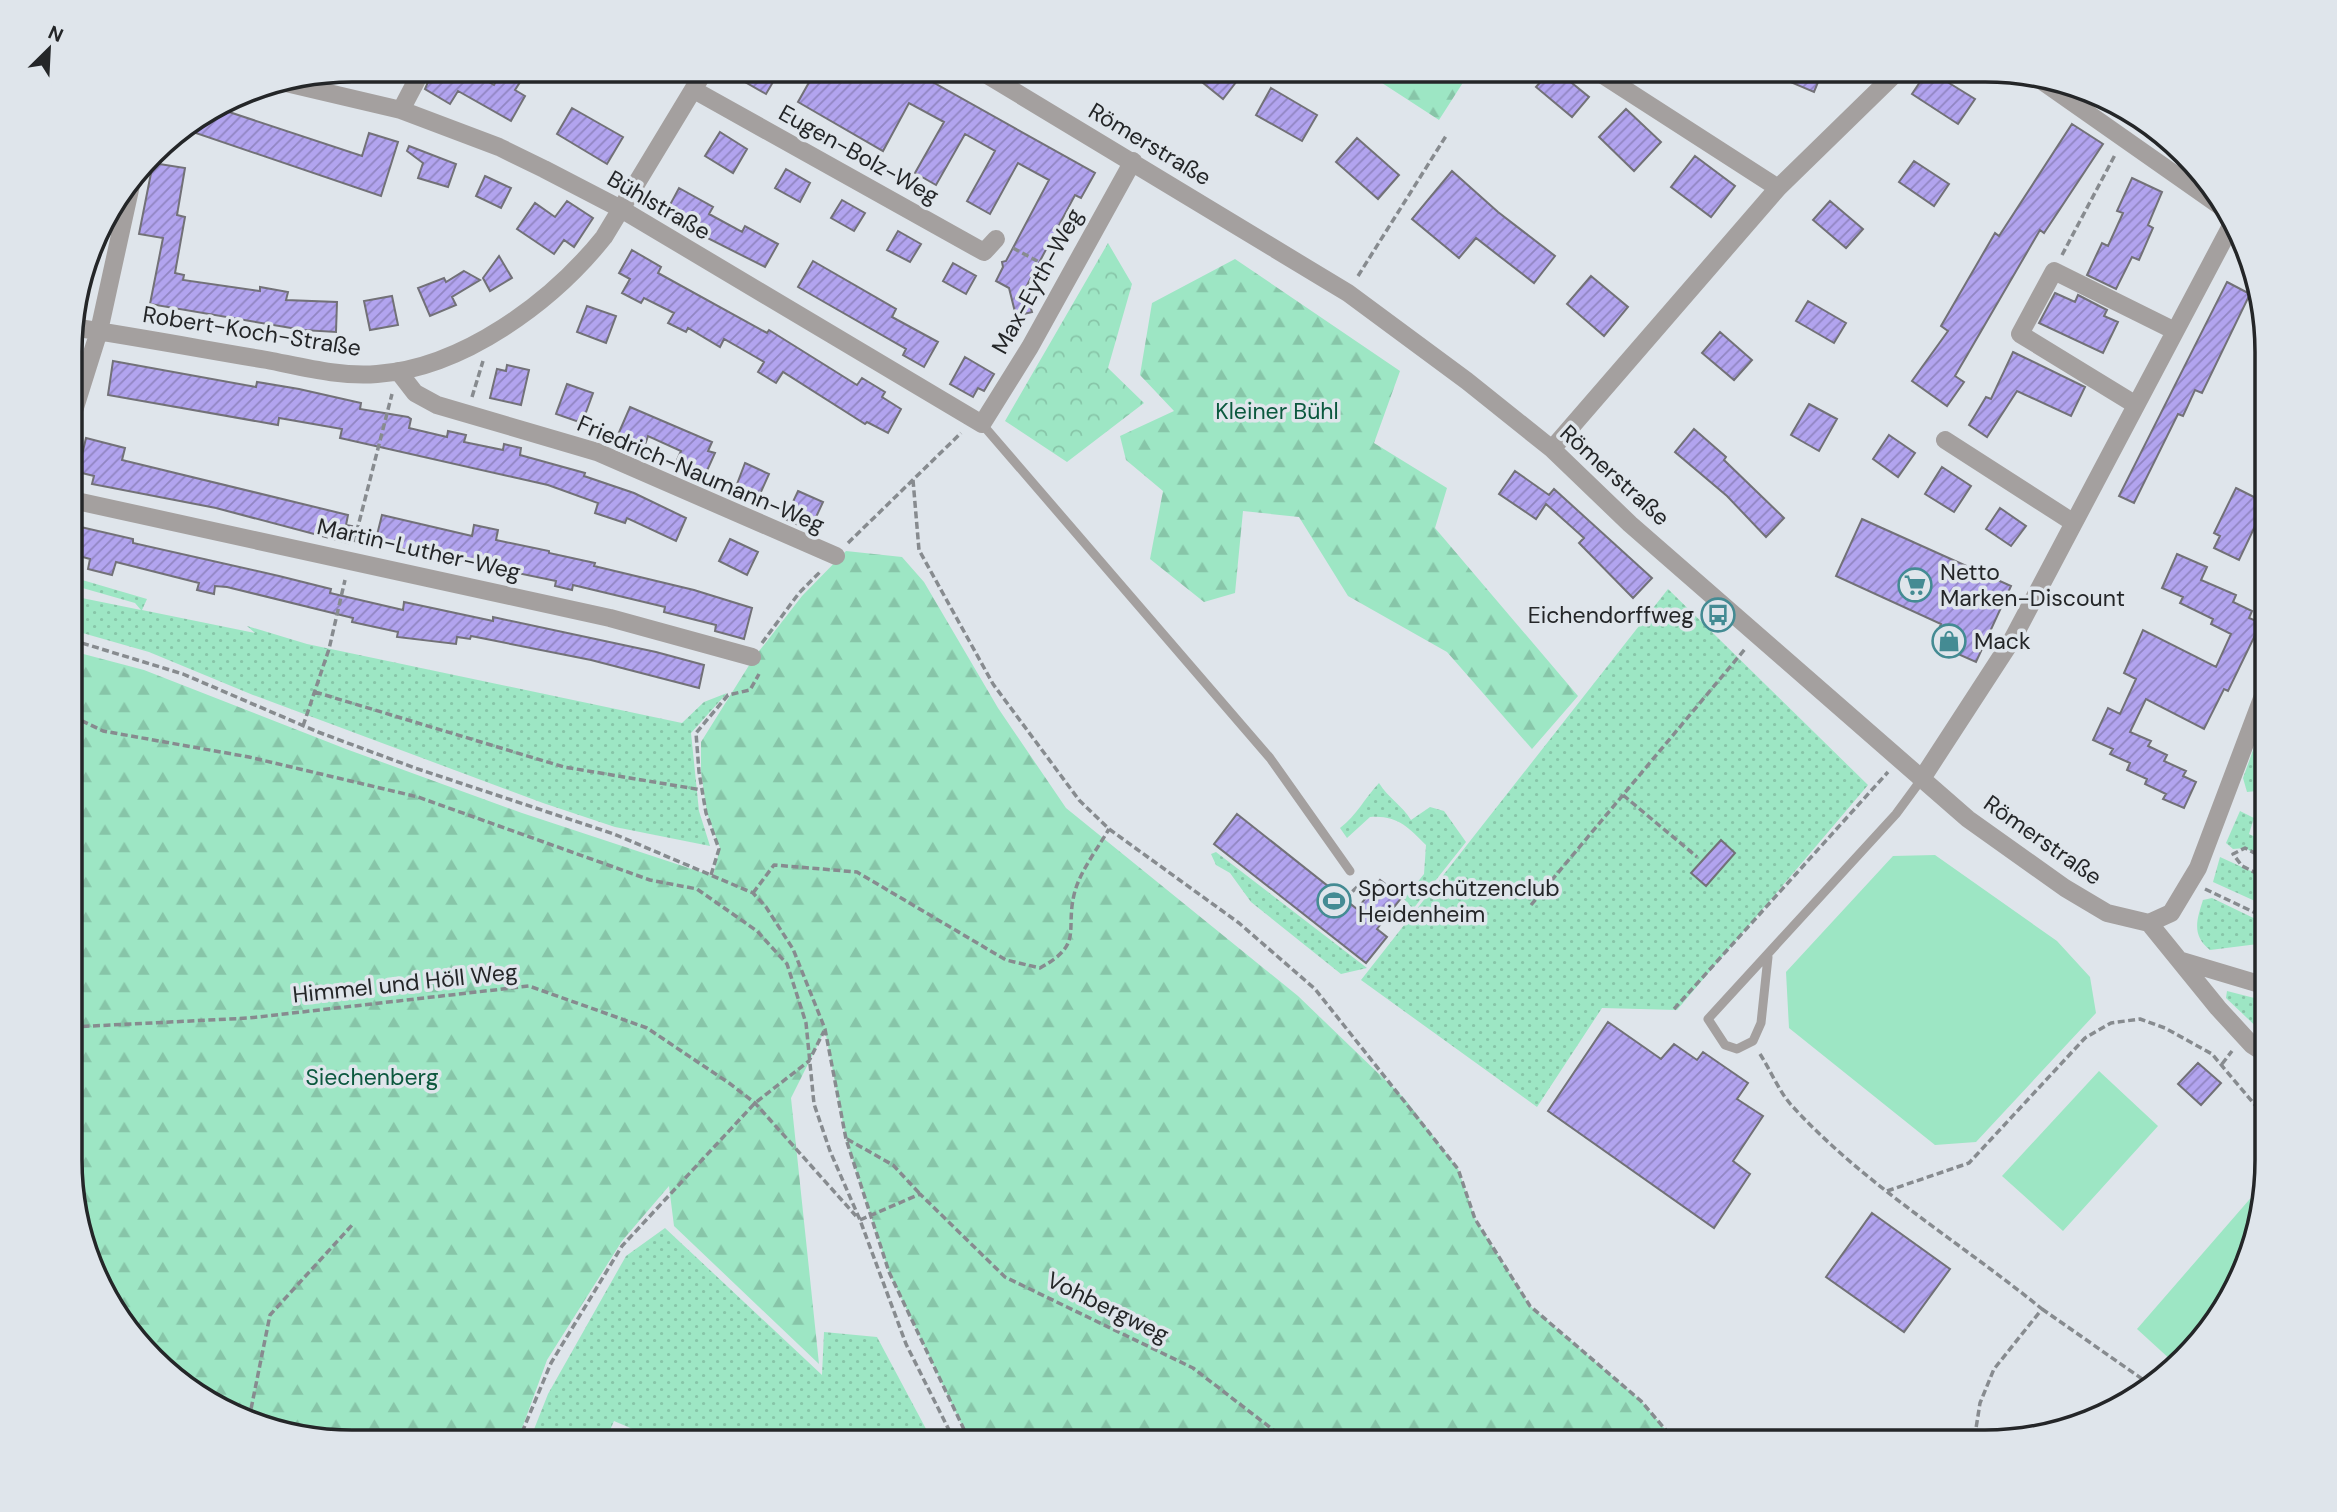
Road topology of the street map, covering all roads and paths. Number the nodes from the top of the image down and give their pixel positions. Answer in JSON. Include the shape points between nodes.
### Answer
{"nodes":[{"id":1,"x":416,"y":82,"type":"edge"},
{"id":2,"x":698,"y":82,"type":"edge"},
{"id":3,"x":999,"y":82,"type":"edge"},
{"id":4,"x":1614,"y":82,"type":"edge"},
{"id":5,"x":1887,"y":82,"type":"edge"},
{"id":6,"x":302,"y":87,"type":"edge"},
{"id":7,"x":694,"y":90,"type":"junction"},
{"id":8,"x":2057,"y":92,"type":"edge"},
{"id":9,"x":401,"y":110,"type":"junction"},
{"id":10,"x":1446,"y":136,"type":"dead end"},
{"id":11,"x":2124,"y":139,"type":"junction"},
{"id":12,"x":1133,"y":162,"type":"junction"},
{"id":13,"x":1778,"y":188,"type":"junction"},
{"id":14,"x":2204,"y":195,"type":"edge"},
{"id":15,"x":127,"y":204,"type":"edge"},
{"id":16,"x":621,"y":209,"type":"junction"},
{"id":17,"x":2227,"y":233,"type":"edge"},
{"id":18,"x":996,"y":239,"type":"joint"},
{"id":19,"x":2054,"y":271,"type":"junction"},
{"id":20,"x":1067,"y":277,"type":"junction"},
{"id":21,"x":1348,"y":293,"type":"junction"},
{"id":22,"x":84,"y":329,"type":"edge"},
{"id":23,"x":99,"y":331,"type":"junction"},
{"id":24,"x":2175,"y":331,"type":"junction"},
{"id":25,"x":490,"y":335,"type":"junction"},
{"id":26,"x":398,"y":371,"type":"junction"},
{"id":27,"x":82,"y":385,"type":"edge"},
{"id":28,"x":2136,"y":405,"type":"junction"},
{"id":29,"x":467,"y":414,"type":"junction"},
{"id":30,"x":982,"y":424,"type":"junction"},
{"id":31,"x":958,"y":436,"type":"dead end"},
{"id":32,"x":1945,"y":440,"type":"dead end"},
{"id":33,"x":1552,"y":449,"type":"junction"},
{"id":34,"x":913,"y":480,"type":"junction"},
{"id":35,"x":82,"y":502,"type":"edge"},
{"id":36,"x":2074,"y":523,"type":"junction"},
{"id":37,"x":835,"y":556,"type":"junction"},
{"id":38,"x":350,"y":558,"type":"junction"},
{"id":39,"x":1756,"y":635,"type":"junction"},
{"id":40,"x":82,"y":643,"type":"edge"},
{"id":41,"x":752,"y":657,"type":"junction"},
{"id":42,"x":315,"y":692,"type":"junction"},
{"id":43,"x":2255,"y":719,"type":"edge"},
{"id":44,"x":82,"y":721,"type":"edge"},
{"id":45,"x":303,"y":726,"type":"junction"},
{"id":46,"x":1899,"y":761,"type":"junction"},
{"id":47,"x":1921,"y":780,"type":"junction"},
{"id":48,"x":702,"y":790,"type":"junction"},
{"id":49,"x":1623,"y":795,"type":"junction"},
{"id":50,"x":1109,"y":829,"type":"junction"},
{"id":51,"x":2255,"y":853,"type":"edge"},
{"id":52,"x":1697,"y":857,"type":"dead end"},
{"id":53,"x":1350,"y":871,"type":"dead end"},
{"id":54,"x":2255,"y":872,"type":"edge"},
{"id":55,"x":711,"y":875,"type":"junction"},
{"id":56,"x":2191,"y":883,"type":"junction"},
{"id":57,"x":752,"y":893,"type":"junction"},
{"id":58,"x":1531,"y":905,"type":"dead end"},
{"id":59,"x":2255,"y":912,"type":"edge"},
{"id":60,"x":2149,"y":923,"type":"junction"},
{"id":61,"x":1768,"y":957,"type":"junction"},
{"id":62,"x":2179,"y":961,"type":"junction"},
{"id":63,"x":2255,"y":983,"type":"edge"},
{"id":64,"x":1674,"y":1009,"type":"dead end"},
{"id":65,"x":82,"y":1026,"type":"edge"},
{"id":66,"x":825,"y":1029,"type":"junction"},
{"id":67,"x":1753,"y":1041,"type":"junction"},
{"id":68,"x":2255,"y":1047,"type":"edge"},
{"id":69,"x":809,"y":1061,"type":"junction"},
{"id":70,"x":755,"y":1103,"type":"junction"},
{"id":71,"x":2255,"y":1105,"type":"edge"},
{"id":72,"x":846,"y":1139,"type":"junction"},
{"id":73,"x":1887,"y":1191,"type":"junction"},
{"id":74,"x":920,"y":1194,"type":"junction"},
{"id":75,"x":869,"y":1216,"type":"junction"},
{"id":76,"x":860,"y":1220,"type":"junction"},
{"id":77,"x":353,"y":1224,"type":"dead end"},
{"id":78,"x":2042,"y":1309,"type":"junction"},
{"id":79,"x":2142,"y":1379,"type":"edge"},
{"id":80,"x":251,"y":1410,"type":"edge"},
{"id":81,"x":523,"y":1430,"type":"edge"},
{"id":82,"x":949,"y":1430,"type":"edge"},
{"id":83,"x":964,"y":1430,"type":"edge"},
{"id":84,"x":1273,"y":1430,"type":"edge"},
{"id":85,"x":1666,"y":1430,"type":"edge"},
{"id":86,"x":1976,"y":1430,"type":"edge"}],
"edges":[{"from":1,"to":9,"type":"street"},
{"from":2,"to":7,"type":"street","name":"Robert-Koch-Straße"},
{"from":3,"to":12,"type":"street","name":"Römerstraße"},
{"from":4,"to":13,"type":"street"},
{"from":5,"to":13,"type":"street"},
{"from":6,"to":9,"type":"street","name":"Bühlstraße"},
{"from":7,"to":16,"type":"street","name":"Robert-Koch-Straße"},
{"from":7,"to":18,"type":"street","name":"Eugen-Bolz-Weg","via":[[984,252]]},
{"from":8,"to":11,"type":"street"},
{"from":9,"to":16,"type":"street","name":"Bühlstraße","via":[[499,147]]},
{"from":10,"to":21,"type":"path"},
{"from":11,"to":14,"type":"street"},
{"from":11,"to":19,"type":"path"},
{"from":12,"to":20,"type":"street","name":"Max-Eyth-Weg"},
{"from":12,"to":21,"type":"street","name":"Römerstraße"},
{"from":13,"to":33,"type":"street"},
{"from":15,"to":23,"type":"street"},
{"from":16,"to":25,"type":"street","name":"Robert-Koch-Straße","via":[[604,237],[565,282]]},
{"from":16,"to":30,"type":"street","name":"Bühlstraße"},
{"from":17,"to":24,"type":"street"},
{"from":18,"to":20,"type":"path"},
{"from":19,"to":24,"type":"street"},
{"from":19,"to":28,"type":"street","via":[[2020,334]]},
{"from":20,"to":30,"type":"street","name":"Max-Eyth-Weg"},
{"from":21,"to":33,"type":"street","name":"Römerstraße"},
{"from":22,"to":23,"type":"street","name":"Robert-Koch-Straße"},
{"from":23,"to":26,"type":"street","name":"Robert-Koch-Straße","via":[[334,372]]},
{"from":23,"to":27,"type":"street"},
{"from":24,"to":28,"type":"street"},
{"from":25,"to":26,"type":"street","name":"Robert-Koch-Straße"},
{"from":25,"to":29,"type":"path"},
{"from":26,"to":29,"type":"street","name":"Friedrich-Naumann-Weg","via":[[424,399]]},
{"from":26,"to":38,"type":"path"},
{"from":28,"to":36,"type":"street"},
{"from":29,"to":37,"type":"street","name":"Friedrich-Naumann-Weg","via":[[597,452]]},
{"from":30,"to":53,"type":"lane","via":[[1270,758]]},
{"from":31,"to":34,"type":"path"},
{"from":32,"to":36,"type":"street"},
{"from":33,"to":39,"type":"street","name":"Römerstraße"},
{"from":34,"to":37,"type":"path"},
{"from":34,"to":50,"type":"path","via":[[919,550],[986,672],[1079,800]]},
{"from":35,"to":38,"type":"street","name":"Martin-Luther-Weg"},
{"from":36,"to":47,"type":"street","via":[[2012,640]]},
{"from":37,"to":41,"type":"path","via":[[799,593]]},
{"from":38,"to":41,"type":"street","name":"Martin-Luther-Weg","via":[[610,618]]},
{"from":38,"to":42,"type":"path"},
{"from":39,"to":46,"type":"street","name":"Römerstraße"},
{"from":39,"to":49,"type":"path"},
{"from":40,"to":45,"type":"path","via":[[183,674]]},
{"from":41,"to":48,"type":"path","via":[[760,673],[750,690],[728,695],[696,733]]},
{"from":42,"to":45,"type":"path"},
{"from":42,"to":48,"type":"path","via":[[564,766]]},
{"from":43,"to":56,"type":"street"},
{"from":44,"to":69,"type":"path","via":[[103,731],[250,757],[418,797],[650,880],[697,889],[757,931],[787,964],[806,1023]]},
{"from":45,"to":55,"type":"path","via":[[614,834]]},
{"from":46,"to":47,"type":"street","name":"Römerstraße"},
{"from":46,"to":64,"type":"path"},
{"from":47,"to":60,"type":"street","name":"Römerstraße","via":[[2065,888],[2107,913]]},
{"from":47,"to":61,"type":"lane"},
{"from":48,"to":55,"type":"path","via":[[719,849]]},
{"from":49,"to":52,"type":"path"},
{"from":49,"to":58,"type":"path"},
{"from":50,"to":57,"type":"path","via":[[1075,890],[1069,946],[1059,958],[1040,968],[1006,960],[858,872],[774,865]]},
{"from":50,"to":85,"type":"path","via":[[1239,923],[1315,989],[1458,1168],[1475,1219],[1531,1306],[1641,1401]]},
{"from":51,"to":54,"type":"path","via":[[2245,848],[2233,854]]},
{"from":55,"to":57,"type":"path"},
{"from":56,"to":59,"type":"path"},
{"from":56,"to":60,"type":"street","via":[[2171,913]]},
{"from":57,"to":66,"type":"path","via":[[793,949]]},
{"from":60,"to":62,"type":"street"},
{"from":61,"to":67,"type":"lane","via":[[1761,1023]]},
{"from":61,"to":67,"type":"lane","via":[[1708,1019],[1725,1045],[1737,1049]]},
{"from":62,"to":63,"type":"street"},
{"from":62,"to":68,"type":"street"},
{"from":65,"to":70,"type":"path","name":"Himmel und Höll Weg","via":[[249,1018],[529,986],[647,1028]]},
{"from":66,"to":69,"type":"path"},
{"from":66,"to":72,"type":"path"},
{"from":67,"to":73,"type":"path","via":[[1792,1107]]},
{"from":69,"to":70,"type":"path"},
{"from":69,"to":76,"type":"path","via":[[814,1104]]},
{"from":70,"to":76,"type":"path","name":"Himmel und Höll Weg"},
{"from":70,"to":81,"type":"path","via":[[622,1246],[551,1363]]},
{"from":71,"to":73,"type":"path","via":[[2211,1054],[2140,1019],[2111,1023],[2085,1038],[1969,1163]]},
{"from":72,"to":74,"type":"path","name":"Vohbergweg","via":[[893,1165]]},
{"from":72,"to":75,"type":"path"},
{"from":73,"to":78,"type":"path"},
{"from":74,"to":75,"type":"path"},
{"from":74,"to":84,"type":"path","name":"Vohbergweg","via":[[1005,1276],[1193,1368]]},
{"from":75,"to":76,"type":"path"},
{"from":75,"to":83,"type":"path","via":[[889,1272]]},
{"from":76,"to":82,"type":"path","via":[[905,1344]]},
{"from":77,"to":80,"type":"path","via":[[270,1315]]},
{"from":78,"to":79,"type":"path"},
{"from":78,"to":86,"type":"path","via":[[1994,1369],[1980,1403]]}]}
